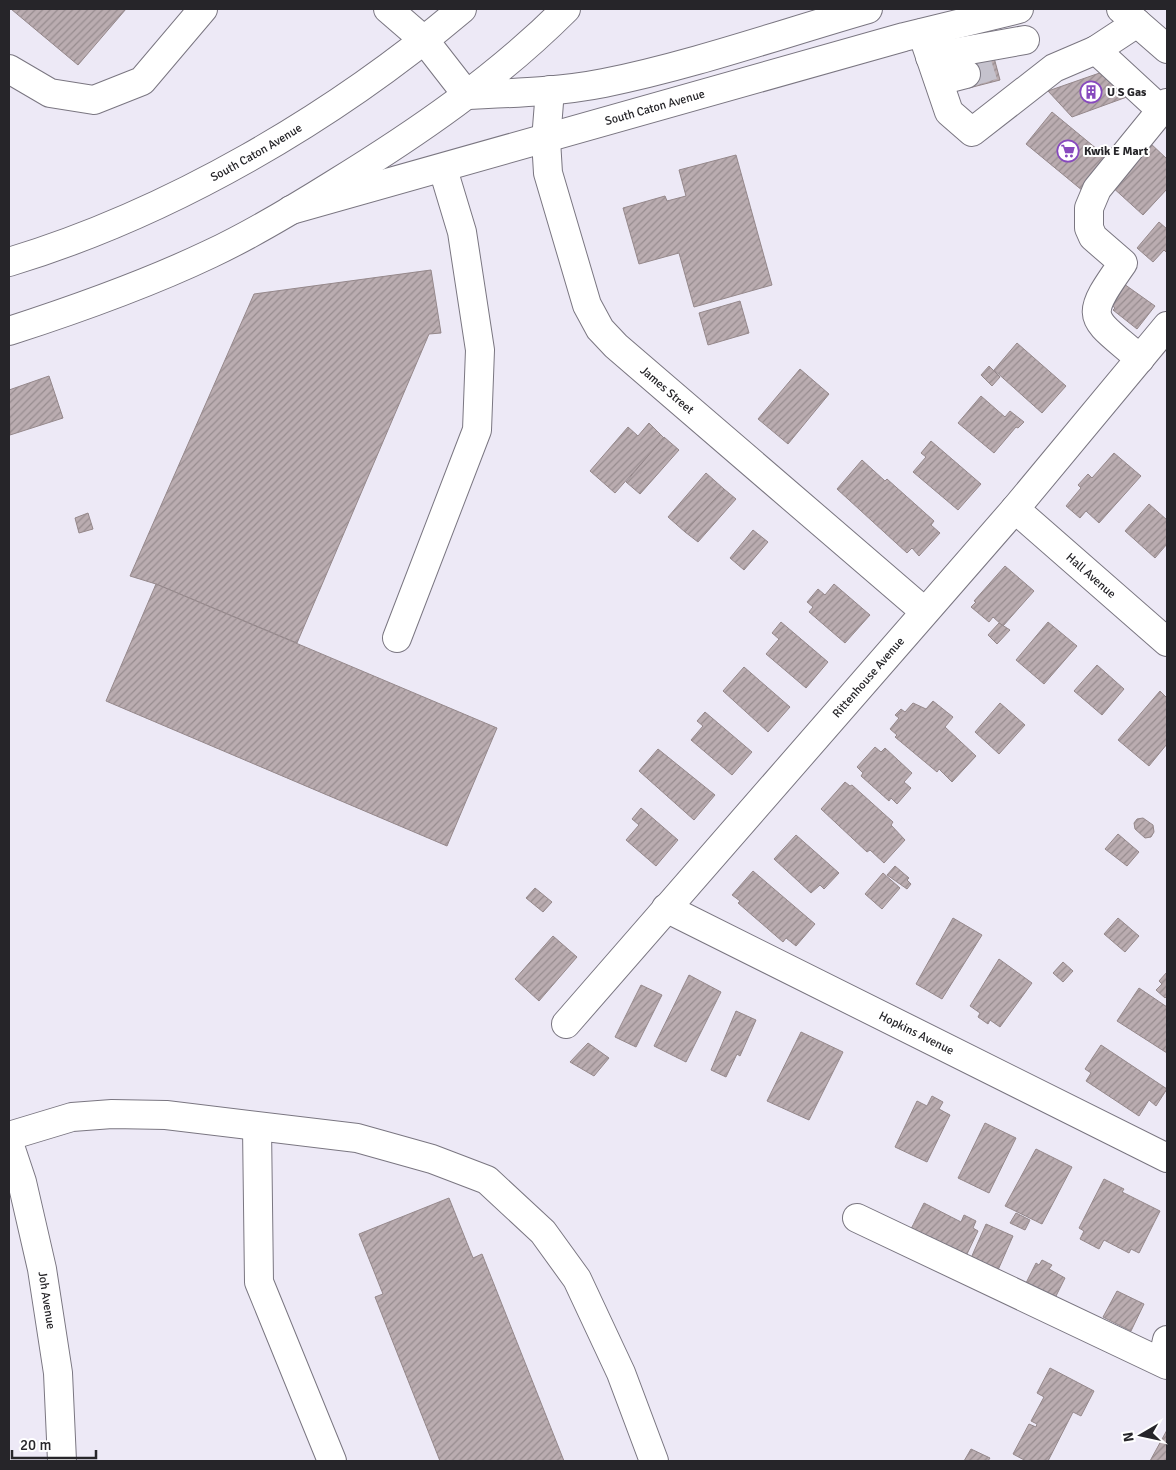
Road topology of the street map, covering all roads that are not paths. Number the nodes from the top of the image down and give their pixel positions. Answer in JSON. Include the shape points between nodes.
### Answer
{"nodes":[{"id":1,"x":203,"y":9,"type":"edge"},
{"id":2,"x":388,"y":9,"type":"edge"},
{"id":3,"x":462,"y":9,"type":"edge"},
{"id":4,"x":566,"y":9,"type":"edge"},
{"id":5,"x":868,"y":9,"type":"edge"},
{"id":6,"x":1011,"y":11,"type":"edge"},
{"id":7,"x":1129,"y":16,"type":"edge"},
{"id":8,"x":425,"y":41,"type":"junction"},
{"id":9,"x":1167,"y":49,"type":"edge"},
{"id":10,"x":1096,"y":50,"type":"junction"},
{"id":11,"x":1039,"y":54,"type":"junction"},
{"id":12,"x":930,"y":57,"type":"junction"},
{"id":13,"x":994,"y":65,"type":"tunnel mouth"},
{"id":14,"x":9,"y":70,"type":"edge"},
{"id":15,"x":966,"y":74,"type":"tunnel mouth"},
{"id":16,"x":550,"y":90,"type":"junction"},
{"id":17,"x":467,"y":96,"type":"junction"},
{"id":18,"x":1164,"y":107,"type":"edge"},
{"id":19,"x":546,"y":140,"type":"junction"},
{"id":20,"x":443,"y":169,"type":"junction"},
{"id":21,"x":291,"y":210,"type":"junction"},
{"id":22,"x":9,"y":262,"type":"edge"},
{"id":23,"x":1167,"y":326,"type":"edge"},
{"id":24,"x":9,"y":331,"type":"edge"},
{"id":25,"x":1140,"y":360,"type":"junction"},
{"id":26,"x":1015,"y":509,"type":"junction"},
{"id":27,"x":924,"y":612,"type":"junction"},
{"id":28,"x":397,"y":638,"type":"dead end"},
{"id":29,"x":1167,"y":642,"type":"edge"},
{"id":30,"x":666,"y":908,"type":"junction"},
{"id":31,"x":566,"y":1024,"type":"dead end"},
{"id":32,"x":257,"y":1127,"type":"junction"},
{"id":33,"x":9,"y":1136,"type":"edge"},
{"id":34,"x":9,"y":1143,"type":"edge"},
{"id":35,"x":1167,"y":1158,"type":"edge"},
{"id":36,"x":15,"y":1185,"type":"edge"},
{"id":37,"x":857,"y":1218,"type":"dead end"},
{"id":38,"x":1165,"y":1356,"type":"edge"},
{"id":39,"x":62,"y":1461,"type":"edge"},
{"id":40,"x":332,"y":1461,"type":"edge"},
{"id":41,"x":654,"y":1461,"type":"edge"}],
"edges":[{"from":1,"to":14,"type":"street","via":[[142,81],[94,100],[50,94]]},
{"from":2,"to":8,"type":"street"},
{"from":3,"to":8,"type":"street","name":"South Caton Avenue"},
{"from":4,"to":17,"type":"street","name":"South Caton Avenue"},
{"from":5,"to":16,"type":"street","via":[[656,71],[602,84]]},
{"from":6,"to":11,"type":"street"},
{"from":6,"to":12,"type":"street","name":"South Caton Avenue"},
{"from":7,"to":9,"type":"street"},
{"from":7,"to":10,"type":"street"},
{"from":8,"to":17,"type":"street"},
{"from":8,"to":22,"type":"street","name":"South Caton Avenue","via":[[261,151],[188,190],[96,231]]},
{"from":10,"to":11,"type":"street"},
{"from":10,"to":18,"type":"street"},
{"from":11,"to":12,"type":"street"},
{"from":11,"to":12,"type":"street","via":[[972,132],[948,112]]},
{"from":11,"to":13,"type":"street"},
{"from":12,"to":15,"type":"street"},
{"from":12,"to":19,"type":"street","name":"South Caton Avenue"},
{"from":16,"to":17,"type":"street"},
{"from":16,"to":19,"type":"street","name":"James Street"},
{"from":17,"to":21,"type":"street","name":"South Caton Avenue","via":[[385,153]]},
{"from":18,"to":25,"type":"street","via":[[1097,189],[1089,208],[1093,237],[1123,263],[1099,297],[1096,309],[1098,322]]},
{"from":19,"to":20,"type":"street","name":"South Caton Avenue"},
{"from":19,"to":27,"type":"street","name":"James Street","via":[[548,173],[587,305],[600,329]]},
{"from":20,"to":21,"type":"street","name":"South Caton Avenue"},
{"from":20,"to":28,"type":"street","via":[[462,232],[480,350],[477,430]]},
{"from":21,"to":24,"type":"street","name":"South Caton Avenue","via":[[210,254],[166,273],[68,312]]},
{"from":23,"to":25,"type":"street","name":"Rittenhouse Avenue"},
{"from":25,"to":26,"type":"street","name":"Rittenhouse Avenue"},
{"from":26,"to":27,"type":"street","name":"Rittenhouse Avenue"},
{"from":26,"to":29,"type":"street","name":"Hall Avenue"},
{"from":27,"to":30,"type":"street","name":"Rittenhouse Avenue"},
{"from":30,"to":31,"type":"street","name":"Rittenhouse Avenue"},
{"from":30,"to":35,"type":"street","name":"Hopkins Avenue"},
{"from":32,"to":33,"type":"street","via":[[166,1114],[112,1114],[72,1117]]},
{"from":32,"to":40,"type":"street","via":[[259,1282]]},
{"from":32,"to":41,"type":"street","via":[[357,1138],[432,1159],[487,1180],[543,1232],[577,1279],[621,1373]]},
{"from":34,"to":36,"type":"street","name":"Joh Avenue"},
{"from":36,"to":39,"type":"street","name":"Joh Avenue","via":[[42,1269],[58,1373]]},
{"from":37,"to":38,"type":"street"}]}
